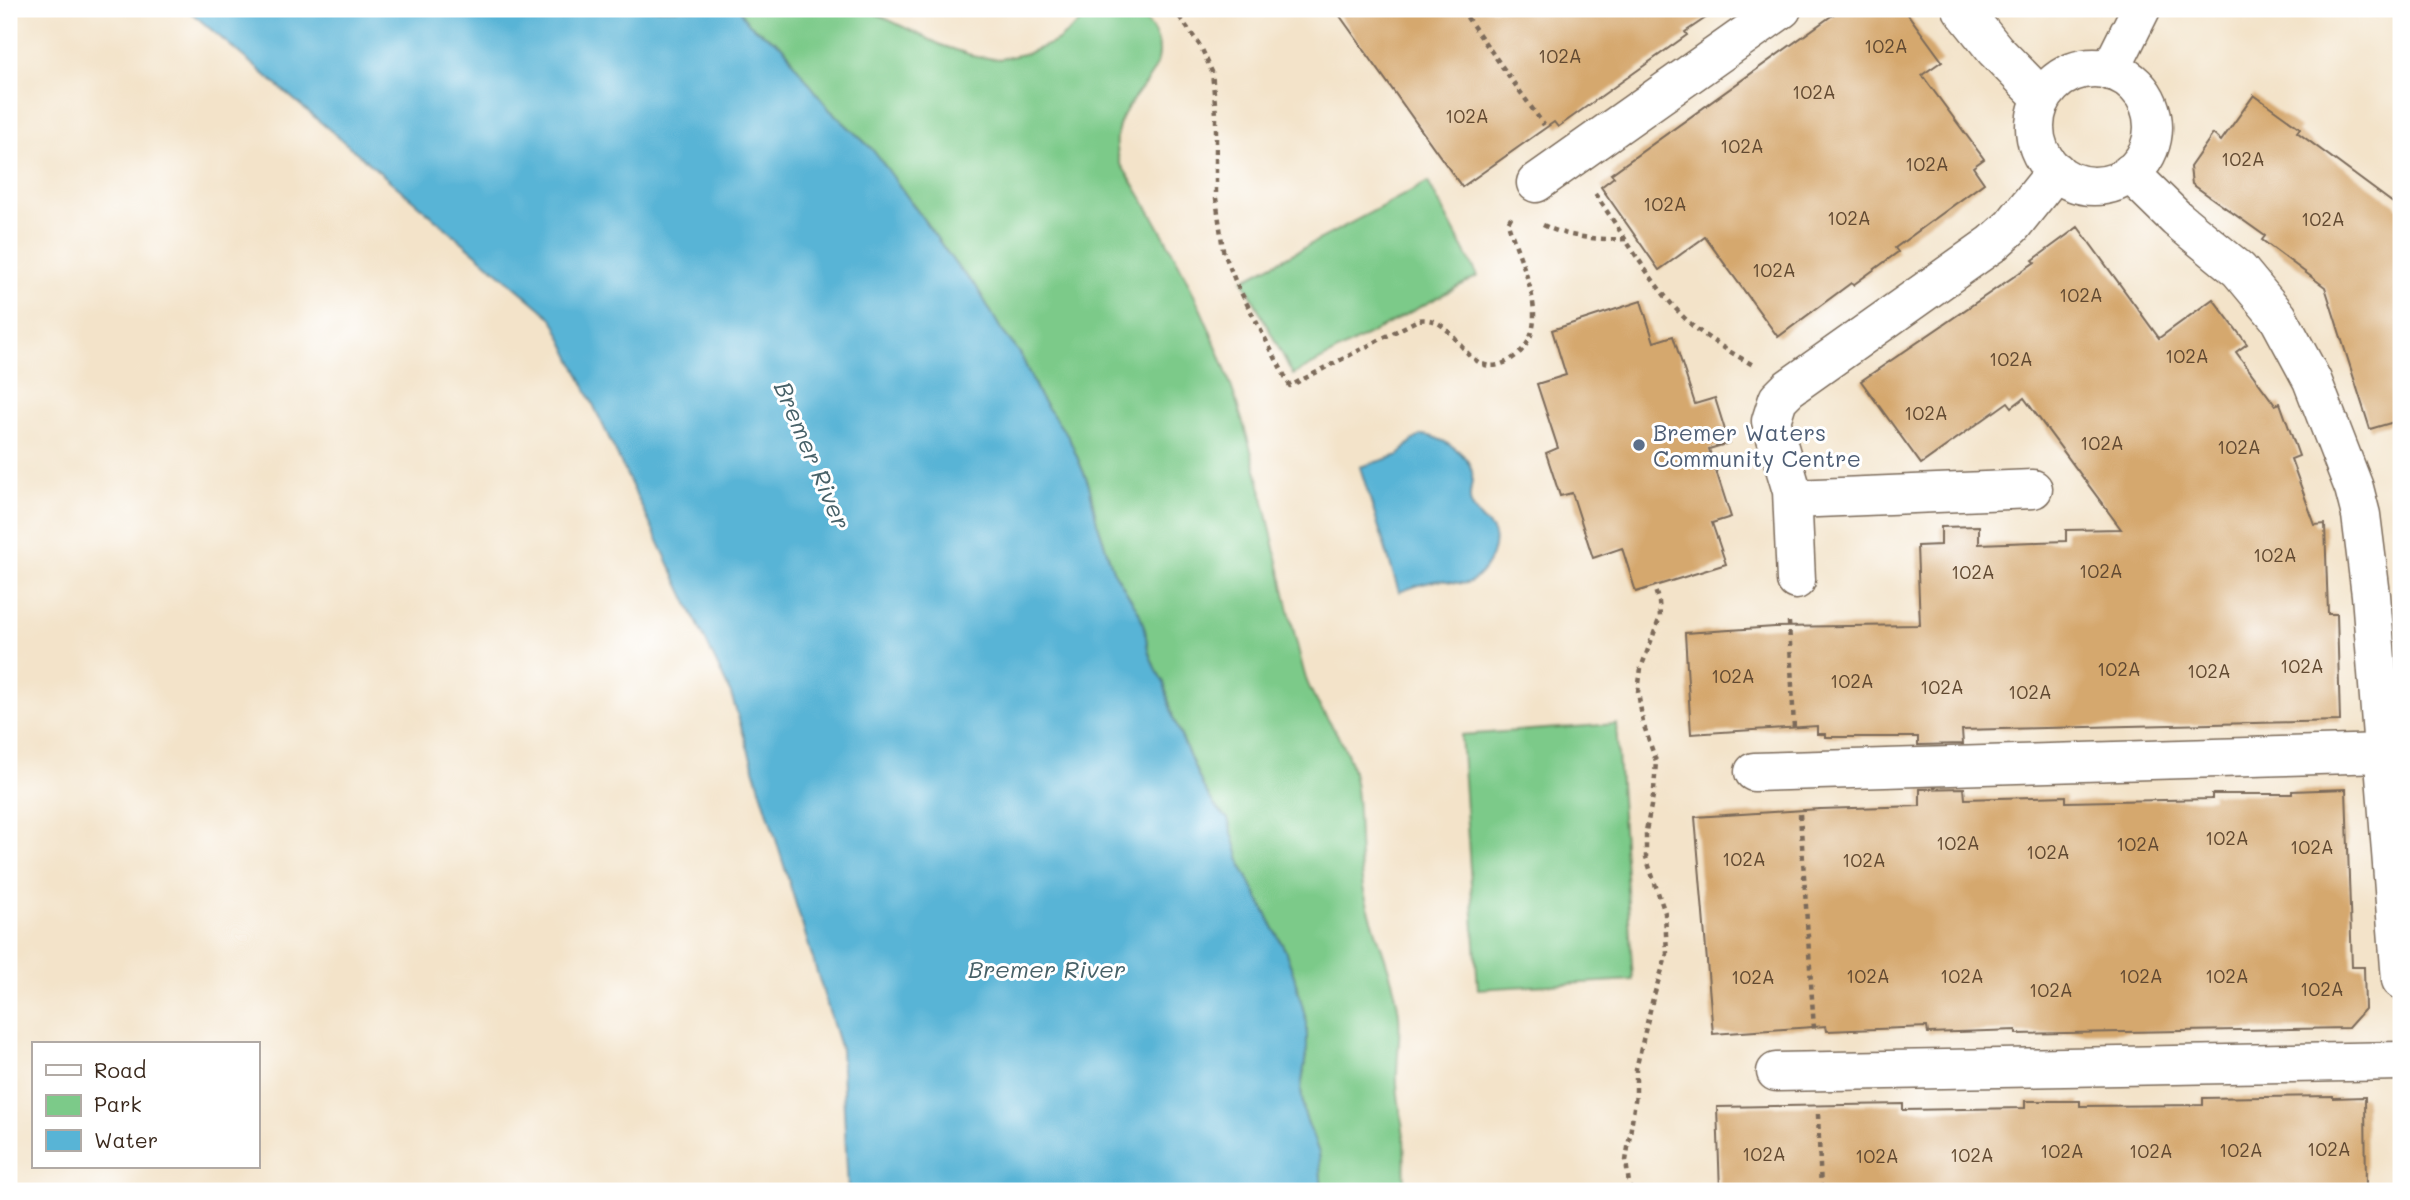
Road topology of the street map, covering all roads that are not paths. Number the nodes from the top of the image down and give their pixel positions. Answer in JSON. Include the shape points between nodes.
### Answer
{"nodes":[{"id":1,"x":1782,"y":9,"type":"edge"},
{"id":2,"x":1962,"y":9,"type":"edge"},
{"id":3,"x":2141,"y":9,"type":"edge"},
{"id":4,"x":2110,"y":71,"type":"junction"},
{"id":5,"x":2042,"y":98,"type":"junction"},
{"id":6,"x":2056,"y":171,"type":"junction"},
{"id":7,"x":2130,"y":173,"type":"junction"},
{"id":8,"x":1527,"y":198,"type":"road end"},
{"id":9,"x":2033,"y":489,"type":"dead end"},
{"id":10,"x":1793,"y":499,"type":"junction"},
{"id":11,"x":1796,"y":580,"type":"road end"},
{"id":12,"x":2383,"y":753,"type":"junction"},
{"id":13,"x":1754,"y":772,"type":"dead end"},
{"id":14,"x":2401,"y":980,"type":"edge"},
{"id":15,"x":2401,"y":1061,"type":"edge"},
{"id":16,"x":1776,"y":1072,"type":"dead end"}],
"edges":[{"from":1,"to":8,"type":"street","via":[[1570,159]]},
{"from":2,"to":5,"type":"street","via":[[1994,50]]},
{"from":3,"to":4,"type":"street"},
{"from":4,"to":5,"type":"street","via":[[2090,67],[2071,72]]},
{"from":4,"to":7,"type":"street","via":[[2134,84],[2151,116],[2147,152]]},
{"from":5,"to":6,"type":"street","via":[[2035,115],[2036,139]]},
{"from":6,"to":7,"type":"street","via":[[2085,185],[2105,185]]},
{"from":6,"to":10,"type":"street","via":[[1992,244],[1784,392],[1771,421]]},
{"from":7,"to":12,"type":"street","via":[[2249,281],[2285,328],[2312,380],[2361,515]]},
{"from":9,"to":10,"type":"street"},
{"from":10,"to":11,"type":"street"},
{"from":12,"to":13,"type":"street"},
{"from":12,"to":14,"type":"street"},
{"from":15,"to":16,"type":"street"}]}
